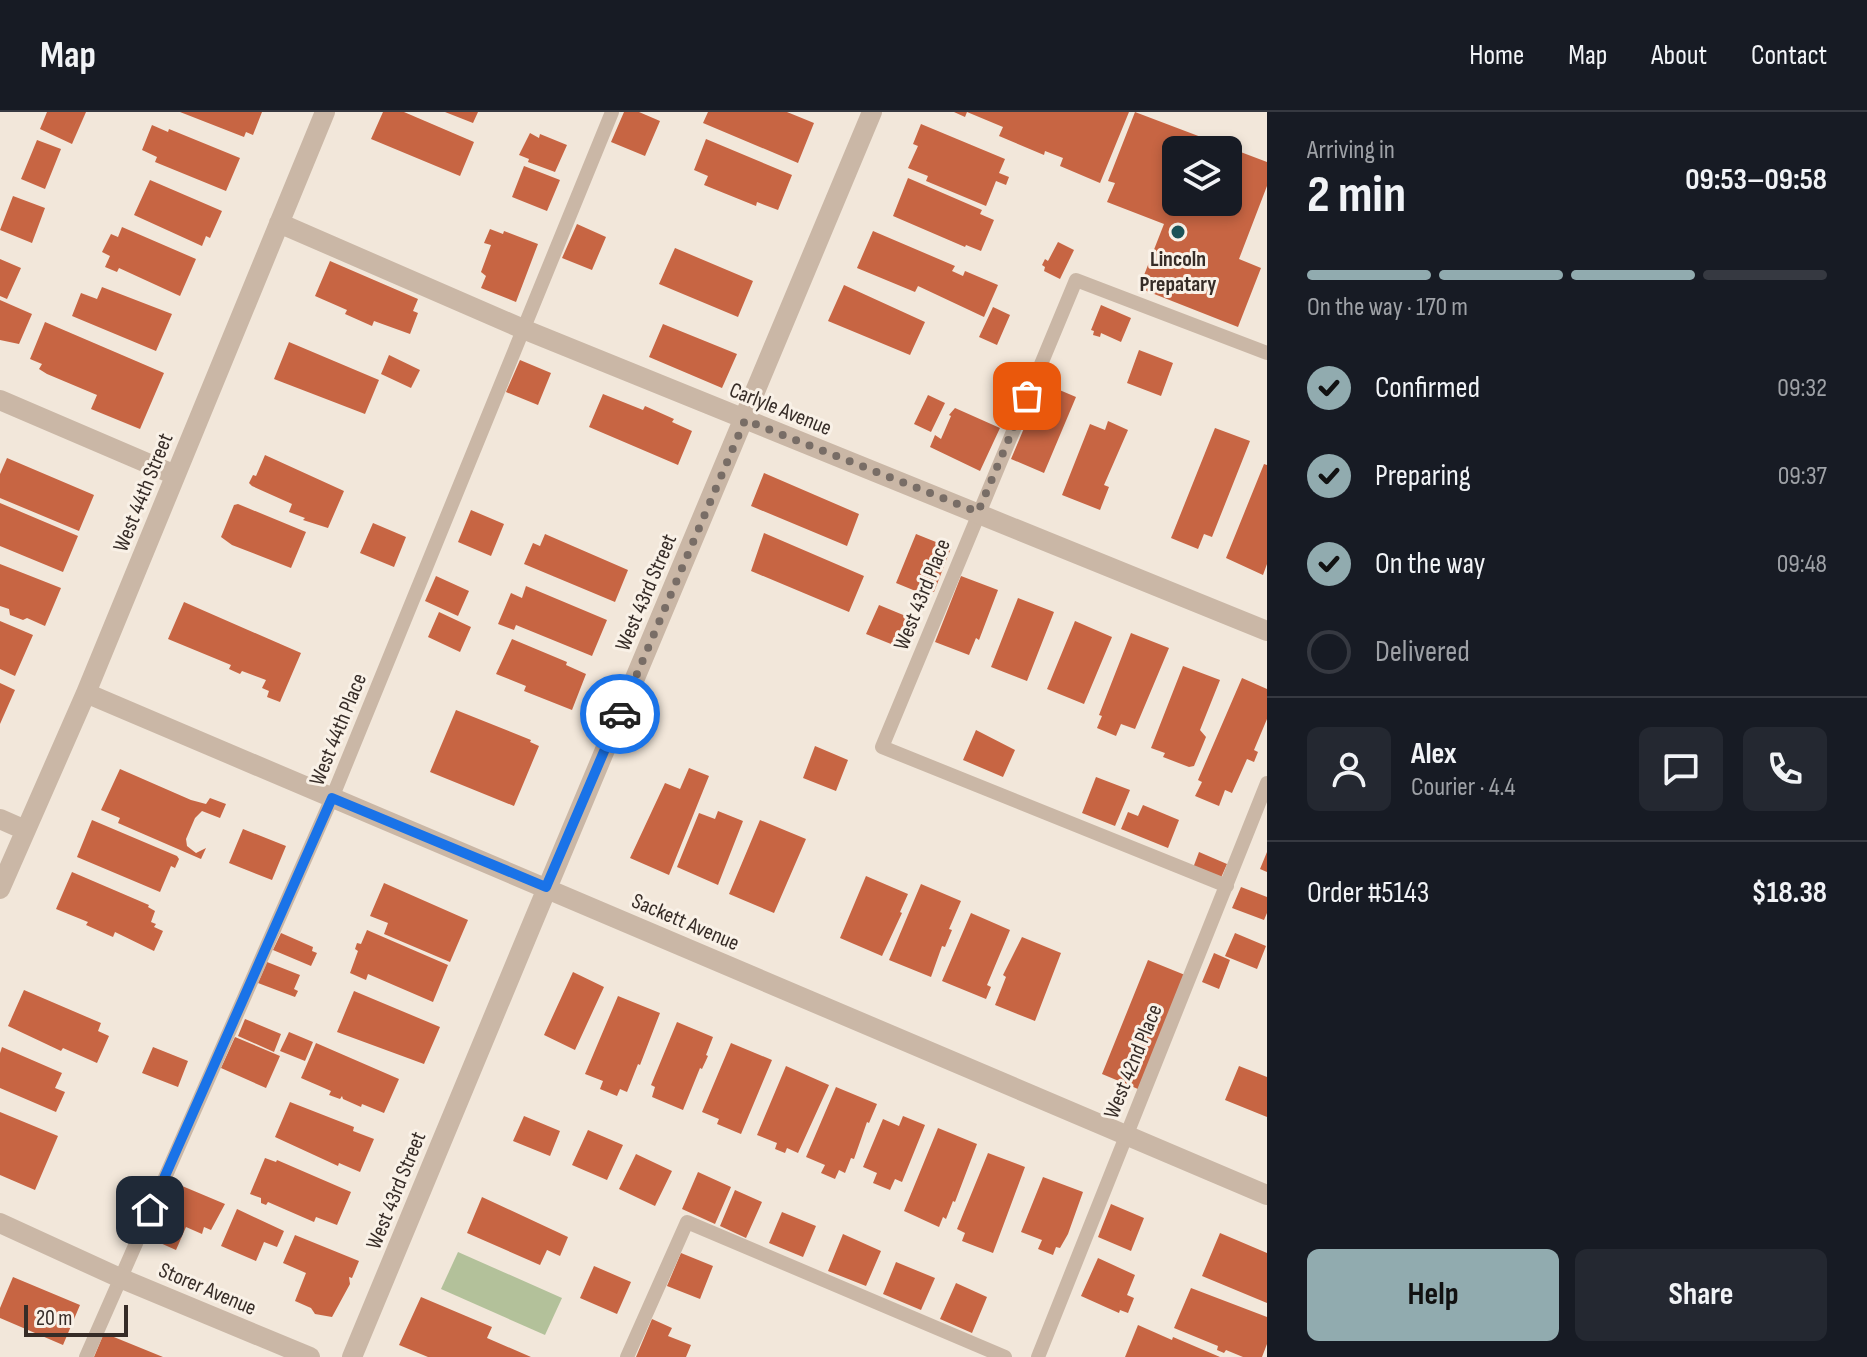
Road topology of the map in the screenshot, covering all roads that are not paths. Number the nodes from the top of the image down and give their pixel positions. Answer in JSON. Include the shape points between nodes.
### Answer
{"nodes":[{"id":1,"x":325,"y":112,"type":"edge"},
{"id":2,"x":612,"y":112,"type":"edge"},
{"id":3,"x":872,"y":112,"type":"edge"},
{"id":4,"x":279,"y":223,"type":"junction"},
{"id":5,"x":523,"y":329,"type":"junction"},
{"id":6,"x":1267,"y":353,"type":"edge"},
{"id":7,"x":0,"y":400,"type":"edge"},
{"id":8,"x":745,"y":420,"type":"junction"},
{"id":9,"x":175,"y":475,"type":"junction"},
{"id":10,"x":978,"y":512,"type":"junction"},
{"id":11,"x":1267,"y":631,"type":"edge"},
{"id":12,"x":86,"y":693,"type":"junction"},
{"id":13,"x":1267,"y":783,"type":"edge"},
{"id":14,"x":332,"y":798,"type":"junction"},
{"id":15,"x":0,"y":819,"type":"edge"},
{"id":16,"x":25,"y":830,"type":"junction"},
{"id":17,"x":1227,"y":886,"type":"junction"},
{"id":18,"x":546,"y":887,"type":"junction"},
{"id":19,"x":0,"y":889,"type":"edge"},
{"id":20,"x":1125,"y":1135,"type":"junction"},
{"id":21,"x":1267,"y":1195,"type":"edge"},
{"id":22,"x":0,"y":1223,"type":"edge"},
{"id":23,"x":120,"y":1278,"type":"junction"},
{"id":24,"x":86,"y":1357,"type":"edge"},
{"id":25,"x":310,"y":1357,"type":"edge"},
{"id":26,"x":352,"y":1357,"type":"edge"},
{"id":27,"x":627,"y":1357,"type":"edge"},
{"id":28,"x":1005,"y":1357,"type":"edge"},
{"id":29,"x":1038,"y":1357,"type":"edge"}],
"edges":[{"from":1,"to":4,"type":"street","name":"West 44th Street"},
{"from":2,"to":5,"type":"lane","name":"West 44th Place"},
{"from":3,"to":8,"type":"street","name":"West 43rd Street"},
{"from":4,"to":5,"type":"street","name":"Carlyle Avenue"},
{"from":4,"to":9,"type":"street","name":"West 44th Street"},
{"from":5,"to":8,"type":"street","name":"Carlyle Avenue"},
{"from":5,"to":14,"type":"lane","name":"West 44th Place"},
{"from":6,"to":10,"type":"lane","name":"West 43rd Place","via":[[1076,280]]},
{"from":7,"to":9,"type":"street"},
{"from":8,"to":10,"type":"street","name":"Carlyle Avenue"},
{"from":8,"to":18,"type":"street","name":"West 43rd Street"},
{"from":9,"to":12,"type":"street","name":"West 44th Street"},
{"from":10,"to":11,"type":"street","name":"Carlyle Avenue"},
{"from":10,"to":17,"type":"lane","name":"West 43rd Place","via":[[882,747]]},
{"from":12,"to":14,"type":"street","name":"Sackett Avenue"},
{"from":12,"to":16,"type":"street","name":"West 44th Street"},
{"from":13,"to":17,"type":"lane","name":"West 42nd Place"},
{"from":14,"to":18,"type":"street","name":"Sackett Avenue"},
{"from":14,"to":23,"type":"lane","name":"West 44th Place"},
{"from":15,"to":16,"type":"street"},
{"from":16,"to":19,"type":"street","name":"West 44th Street"},
{"from":17,"to":20,"type":"lane","name":"West 42nd Place"},
{"from":18,"to":20,"type":"street","name":"Sackett Avenue"},
{"from":18,"to":26,"type":"street","name":"West 43rd Street"},
{"from":20,"to":21,"type":"street","name":"Sackett Avenue"},
{"from":20,"to":29,"type":"lane","name":"West 42nd Place"},
{"from":22,"to":23,"type":"street","name":"Storer Avenue"},
{"from":23,"to":24,"type":"lane","name":"West 44th Place"},
{"from":23,"to":25,"type":"street","name":"Storer Avenue"},
{"from":27,"to":28,"type":"lane","via":[[687,1222]]}]}
